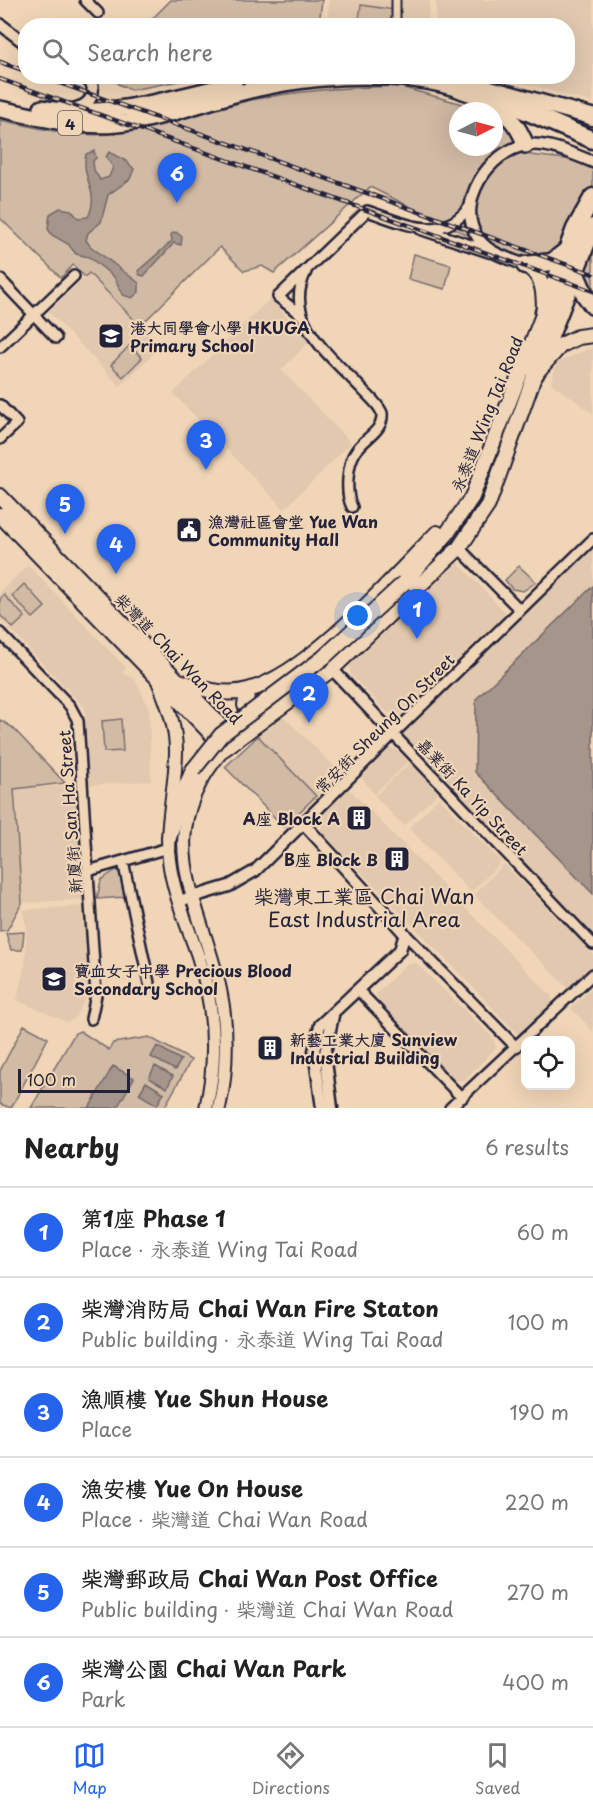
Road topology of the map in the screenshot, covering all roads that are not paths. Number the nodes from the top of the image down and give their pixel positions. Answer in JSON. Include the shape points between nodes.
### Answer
{"nodes":[{"id":1,"x":86,"y":0,"type":"edge"},
{"id":2,"x":396,"y":0,"type":"edge"},
{"id":3,"x":98,"y":13,"type":"dead end"},
{"id":4,"x":396,"y":18,"type":"edge"},
{"id":5,"x":1,"y":23,"type":"edge"},
{"id":6,"x":18,"y":37,"type":"edge"},
{"id":7,"x":91,"y":84,"type":"edge"},
{"id":8,"x":232,"y":84,"type":"edge"},
{"id":9,"x":286,"y":84,"type":"edge"},
{"id":10,"x":433,"y":84,"type":"edge"},
{"id":11,"x":474,"y":84,"type":"edge"},
{"id":12,"x":462,"y":90,"type":"junction"},
{"id":13,"x":0,"y":99,"type":"edge"},
{"id":14,"x":0,"y":109,"type":"edge"},
{"id":15,"x":58,"y":111,"type":"junction"},
{"id":16,"x":593,"y":117,"type":"edge"},
{"id":17,"x":593,"y":140,"type":"edge"},
{"id":18,"x":526,"y":145,"type":"junction"},
{"id":19,"x":593,"y":162,"type":"edge"},
{"id":20,"x":593,"y":197,"type":"edge"},
{"id":21,"x":472,"y":203,"type":"junction"},
{"id":22,"x":586,"y":222,"type":"edge"},
{"id":23,"x":421,"y":229,"type":"junction"},
{"id":24,"x":567,"y":251,"type":"junction"},
{"id":25,"x":493,"y":253,"type":"junction"},
{"id":26,"x":525,"y":265,"type":"junction"},
{"id":27,"x":306,"y":272,"type":"junction"},
{"id":28,"x":574,"y":272,"type":"junction"},
{"id":29,"x":74,"y":276,"type":"dead end"},
{"id":30,"x":0,"y":279,"type":"edge"},
{"id":31,"x":298,"y":298,"type":"junction"},
{"id":32,"x":286,"y":303,"type":"junction"},
{"id":33,"x":593,"y":306,"type":"edge"},
{"id":34,"x":544,"y":312,"type":"junction"},
{"id":35,"x":34,"y":315,"type":"junction"},
{"id":36,"x":301,"y":315,"type":"junction"},
{"id":37,"x":593,"y":335,"type":"edge"},
{"id":38,"x":56,"y":338,"type":"dead end"},
{"id":39,"x":0,"y":347,"type":"edge"},
{"id":40,"x":536,"y":374,"type":"junction"},
{"id":41,"x":0,"y":405,"type":"edge"},
{"id":42,"x":0,"y":439,"type":"edge"},
{"id":43,"x":0,"y":496,"type":"edge"},
{"id":44,"x":352,"y":507,"type":"dead end"},
{"id":45,"x":467,"y":507,"type":"junction"},
{"id":46,"x":0,"y":515,"type":"edge"},
{"id":47,"x":593,"y":539,"type":"edge"},
{"id":48,"x":459,"y":548,"type":"junction"},
{"id":49,"x":520,"y":610,"type":"junction"},
{"id":50,"x":0,"y":633,"type":"edge"},
{"id":51,"x":332,"y":669,"type":"junction"},
{"id":52,"x":155,"y":675,"type":"junction"},
{"id":53,"x":176,"y":680,"type":"junction"},
{"id":54,"x":248,"y":690,"type":"junction"},
{"id":55,"x":264,"y":719,"type":"junction"},
{"id":56,"x":393,"y":734,"type":"junction"},
{"id":57,"x":230,"y":744,"type":"junction"},
{"id":58,"x":187,"y":822,"type":"joint"},
{"id":59,"x":304,"y":824,"type":"junction"},
{"id":60,"x":169,"y":843,"type":"junction"},
{"id":61,"x":123,"y":861,"type":"junction"},
{"id":62,"x":88,"y":871,"type":"junction"},
{"id":63,"x":185,"y":899,"type":"junction"},
{"id":64,"x":405,"y":934,"type":"junction"},
{"id":65,"x":414,"y":944,"type":"junction"},
{"id":66,"x":593,"y":945,"type":"edge"},
{"id":67,"x":400,"y":950,"type":"junction"},
{"id":68,"x":593,"y":974,"type":"edge"},
{"id":69,"x":149,"y":983,"type":"dead end"},
{"id":70,"x":358,"y":990,"type":"junction"},
{"id":71,"x":333,"y":1016,"type":"junction"},
{"id":72,"x":91,"y":1019,"type":"dead end"},
{"id":73,"x":516,"y":1047,"type":"junction"},
{"id":74,"x":462,"y":1098,"type":"junction"},
{"id":75,"x":206,"y":1108,"type":"edge"},
{"id":76,"x":219,"y":1108,"type":"edge"},
{"id":77,"x":321,"y":1108,"type":"edge"},
{"id":78,"x":332,"y":1108,"type":"edge"},
{"id":79,"x":450,"y":1108,"type":"edge"}],
"edges":[{"from":1,"to":3,"type":"street"},
{"from":2,"to":4,"type":"street"},
{"from":5,"to":6,"type":"street"},
{"from":7,"to":15,"type":"street","via":[[90,101]]},
{"from":8,"to":15,"type":"highway","number":"4","via":[[123,108]]},
{"from":9,"to":14,"type":"highway","number":"4","via":[[141,120],[104,125],[72,124]]},
{"from":10,"to":12,"type":"highway","number":"4"},
{"from":11,"to":16,"type":"highway"},
{"from":12,"to":17,"type":"highway","number":"4"},
{"from":12,"to":18,"type":"highway","via":[[505,114]]},
{"from":13,"to":15,"type":"highway","number":"4"},
{"from":18,"to":19,"type":"street","via":[[547,147]]},
{"from":18,"to":21,"type":"street","via":[[508,151],[487,168]]},
{"from":20,"to":22,"type":"highway"},
{"from":21,"to":23,"type":"street","via":[[457,220]]},
{"from":21,"to":25,"type":"street","via":[[473,230]]},
{"from":22,"to":24,"type":"highway"},
{"from":22,"to":28,"type":"highway"},
{"from":23,"to":25,"type":"street"},
{"from":23,"to":27,"type":"street","via":[[367,210]]},
{"from":24,"to":26,"type":"highway","via":[[552,262]]},
{"from":24,"to":34,"type":"highway"},
{"from":25,"to":26,"type":"street"},
{"from":26,"to":34,"type":"main road","via":[[540,279]]},
{"from":27,"to":31,"type":"street"},
{"from":27,"to":32,"type":"street","via":[[278,297]]},
{"from":28,"to":33,"type":"highway"},
{"from":28,"to":40,"type":"highway"},
{"from":29,"to":35,"type":"street"},
{"from":30,"to":35,"type":"street"},
{"from":31,"to":32,"type":"street","via":[[294,305]]},
{"from":31,"to":36,"type":"street"},
{"from":32,"to":36,"type":"street"},
{"from":34,"to":45,"type":"main road","name":"永泰道 Wing Tai Road"},
{"from":35,"to":38,"type":"street"},
{"from":35,"to":39,"type":"street"},
{"from":36,"to":44,"type":"street","via":[[320,345],[380,408],[383,418],[380,427],[354,455],[348,491]]},
{"from":37,"to":40,"type":"main road","via":[[561,345]]},
{"from":40,"to":48,"type":"main road","name":"永泰道 Wing Tai Road","via":[[488,505]]},
{"from":41,"to":42,"type":"street","via":[[17,423]]},
{"from":43,"to":53,"type":"main road","name":"柴灣道 Chai Wan Road"},
{"from":45,"to":54,"type":"main road","via":[[323,645],[287,672]]},
{"from":45,"to":60,"type":"main road","name":"永泰道 Wing Tai Road","bridge":true,"via":[[404,583],[323,658],[221,735],[193,770],[179,802]]},
{"from":46,"to":52,"type":"main road","name":"柴灣道 Chai Wan Road"},
{"from":47,"to":49,"type":"street","name":"常安街 Sheung On Street"},
{"from":48,"to":49,"type":"street"},
{"from":48,"to":51,"type":"main road","name":"永泰道 Wing Tai Road"},
{"from":49,"to":56,"type":"street","name":"常安街 Sheung On Street"},
{"from":50,"to":62,"type":"street","name":"新廈街 San Ha Street","via":[[76,716]]},
{"from":51,"to":55,"type":"main road","name":"永泰道 Wing Tai Road"},
{"from":51,"to":56,"type":"street","name":"嘉業街 Ka Yip Street"},
{"from":52,"to":57,"type":"main road","name":"柴灣道 Chai Wan Road"},
{"from":52,"to":60,"type":"main road","name":"柴灣道 Chai Wan Road","via":[[169,711],[176,750]]},
{"from":53,"to":54,"type":"main road","via":[[208,690]]},
{"from":53,"to":57,"type":"main road","name":"柴灣道 Chai Wan Road"},
{"from":54,"to":55,"type":"main road","via":[[248,711],[253,717]]},
{"from":55,"to":57,"type":"main road","name":"永泰道 Wing Tai Road"},
{"from":56,"to":59,"type":"street","name":"常安街 Sheung On Street"},
{"from":56,"to":66,"type":"street","name":"嘉業街 Ka Yip Street"},
{"from":57,"to":58,"type":"main road","name":"永泰道 Wing Tai Road","via":[[200,782]]},
{"from":58,"to":63,"type":"main road","name":"柴灣道 Chai Wan Road"},
{"from":59,"to":63,"type":"street","name":"常安街 Sheung On Street","via":[[245,878]]},
{"from":59,"to":64,"type":"street"},
{"from":60,"to":61,"type":"street"},
{"from":60,"to":63,"type":"main road","name":"柴灣道 Chai Wan Road"},
{"from":61,"to":62,"type":"street"},
{"from":61,"to":69,"type":"street"},
{"from":62,"to":72,"type":"street","name":"新廈街 San Ha Street","via":[[96,995]]},
{"from":63,"to":75,"type":"main road","name":"柴灣道 Chai Wan Road","via":[[211,1012],[213,1056]]},
{"from":63,"to":76,"type":"main road","name":"柴灣道 Chai Wan Road","via":[[213,964],[221,1000],[225,1061]]},
{"from":64,"to":65,"type":"street"},
{"from":64,"to":67,"type":"street"},
{"from":65,"to":67,"type":"street"},
{"from":65,"to":73,"type":"street"},
{"from":67,"to":70,"type":"street"},
{"from":68,"to":73,"type":"street"},
{"from":70,"to":71,"type":"street"},
{"from":70,"to":74,"type":"street"},
{"from":71,"to":77,"type":"street","via":[[324,1020],[314,1044]]},
{"from":71,"to":78,"type":"street","via":[[325,1053]]},
{"from":73,"to":74,"type":"street"},
{"from":74,"to":79,"type":"street"}]}
